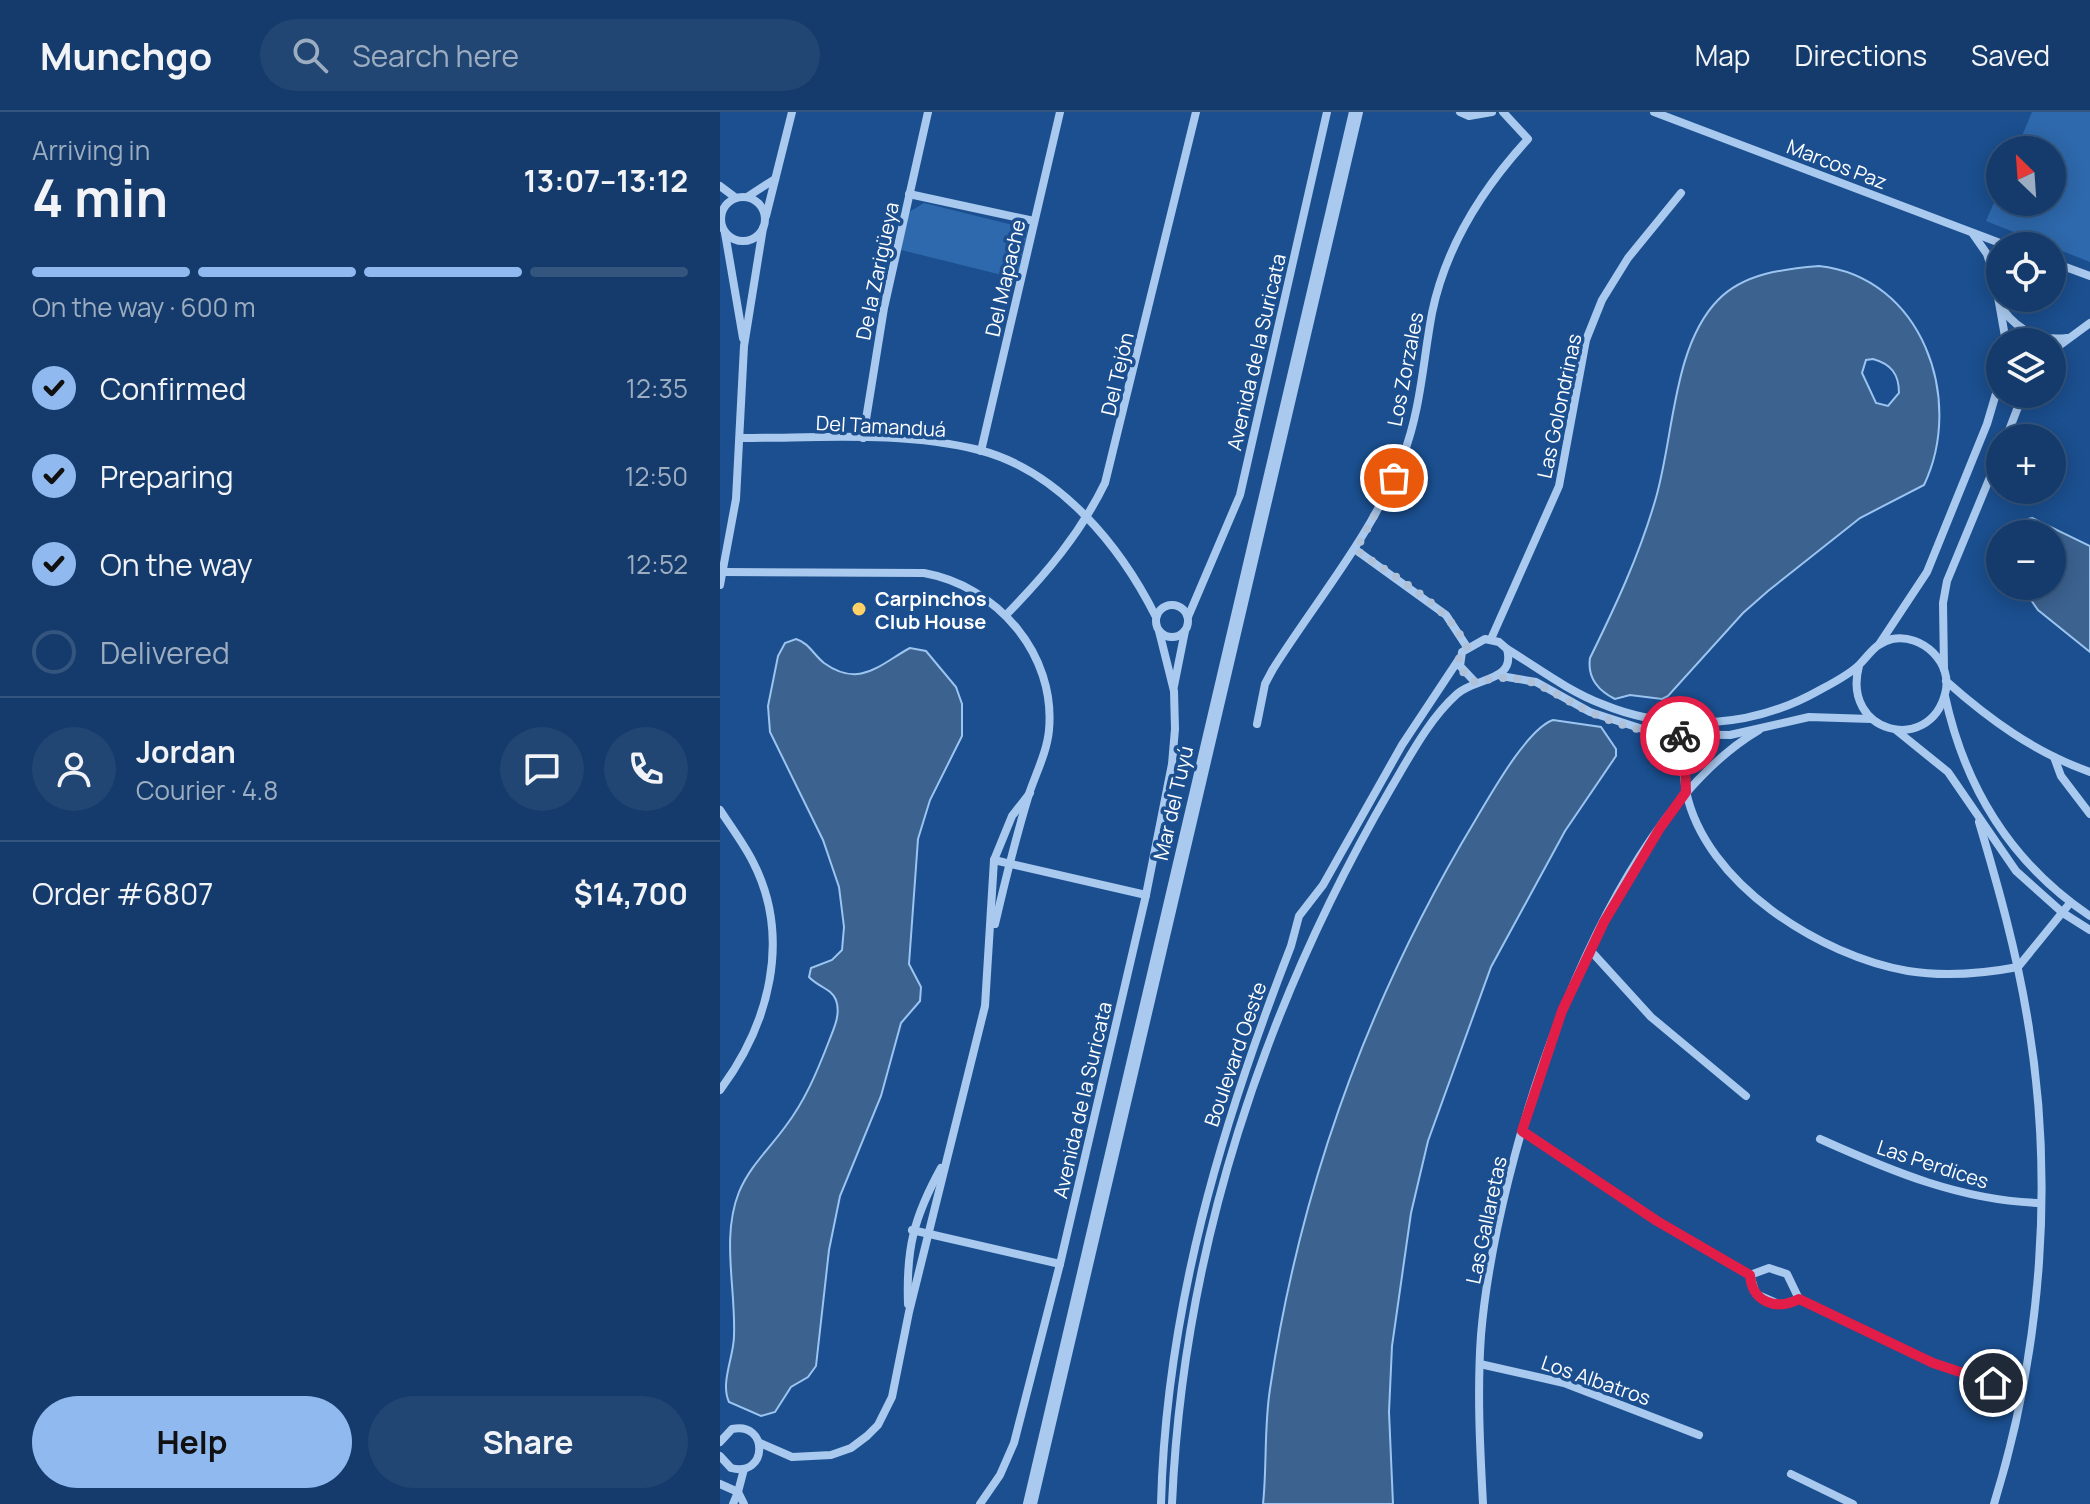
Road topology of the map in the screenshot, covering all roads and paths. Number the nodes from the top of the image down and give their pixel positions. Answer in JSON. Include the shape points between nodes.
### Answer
{"nodes":[{"id":1,"x":792,"y":112,"type":"edge"},
{"id":2,"x":928,"y":112,"type":"edge"},
{"id":3,"x":1060,"y":112,"type":"edge"},
{"id":4,"x":1196,"y":112,"type":"edge"},
{"id":5,"x":1327,"y":112,"type":"edge"},
{"id":6,"x":1356,"y":112,"type":"edge"},
{"id":7,"x":1460,"y":112,"type":"edge"},
{"id":8,"x":1492,"y":112,"type":"edge"},
{"id":9,"x":1503,"y":112,"type":"edge"},
{"id":10,"x":1654,"y":112,"type":"edge"},
{"id":11,"x":776,"y":178,"type":"junction"},
{"id":12,"x":720,"y":186,"type":"edge"},
{"id":13,"x":1681,"y":193,"type":"dead end"},
{"id":14,"x":909,"y":194,"type":"junction"},
{"id":15,"x":741,"y":198,"type":"junction"},
{"id":16,"x":721,"y":211,"type":"edge"},
{"id":17,"x":1034,"y":221,"type":"junction"},
{"id":18,"x":764,"y":224,"type":"junction"},
{"id":19,"x":725,"y":232,"type":"junction"},
{"id":20,"x":1973,"y":233,"type":"junction"},
{"id":21,"x":1986,"y":238,"type":"edge"},
{"id":22,"x":1986,"y":252,"type":"edge"},
{"id":23,"x":2066,"y":267,"type":"edge"},
{"id":24,"x":2090,"y":276,"type":"edge"},
{"id":25,"x":2004,"y":312,"type":"edge"},
{"id":26,"x":2090,"y":323,"type":"edge"},
{"id":27,"x":2067,"y":338,"type":"joint"},
{"id":28,"x":744,"y":346,"type":"junction"},
{"id":29,"x":1992,"y":408,"type":"edge"},
{"id":30,"x":742,"y":438,"type":"junction"},
{"id":31,"x":863,"y":438,"type":"junction"},
{"id":32,"x":981,"y":451,"type":"junction"},
{"id":33,"x":1986,"y":487,"type":"edge"},
{"id":34,"x":1088,"y":519,"type":"junction"},
{"id":35,"x":1356,"y":550,"type":"junction"},
{"id":36,"x":724,"y":572,"type":"junction"},
{"id":37,"x":720,"y":585,"type":"edge"},
{"id":38,"x":1196,"y":593,"type":"junction"},
{"id":39,"x":1147,"y":599,"type":"junction"},
{"id":40,"x":1165,"y":606,"type":"junction"},
{"id":41,"x":1179,"y":606,"type":"junction"},
{"id":42,"x":1007,"y":614,"type":"junction"},
{"id":43,"x":1156,"y":617,"type":"junction"},
{"id":44,"x":1188,"y":617,"type":"junction"},
{"id":45,"x":1159,"y":631,"type":"junction"},
{"id":46,"x":1185,"y":631,"type":"junction"},
{"id":47,"x":1491,"y":639,"type":"junction"},
{"id":48,"x":1879,"y":644,"type":"junction"},
{"id":49,"x":1467,"y":647,"type":"junction"},
{"id":50,"x":1507,"y":649,"type":"junction"},
{"id":51,"x":1459,"y":658,"type":"junction"},
{"id":52,"x":1859,"y":666,"type":"junction"},
{"id":53,"x":1944,"y":670,"type":"junction"},
{"id":54,"x":1501,"y":676,"type":"junction"},
{"id":55,"x":1946,"y":681,"type":"junction"},
{"id":56,"x":1475,"y":682,"type":"junction"},
{"id":57,"x":1174,"y":691,"type":"junction"},
{"id":58,"x":1945,"y":695,"type":"junction"},
{"id":59,"x":1871,"y":719,"type":"junction"},
{"id":60,"x":1257,"y":724,"type":"dead end"},
{"id":61,"x":1684,"y":724,"type":"junction"},
{"id":62,"x":1759,"y":730,"type":"junction"},
{"id":63,"x":1895,"y":730,"type":"junction"},
{"id":64,"x":1684,"y":736,"type":"junction"},
{"id":65,"x":2054,"y":757,"type":"junction"},
{"id":66,"x":2090,"y":772,"type":"edge"},
{"id":67,"x":1384,"y":775,"type":"junction"},
{"id":68,"x":1395,"y":781,"type":"junction"},
{"id":69,"x":1686,"y":792,"type":"junction"},
{"id":70,"x":1030,"y":793,"type":"junction"},
{"id":71,"x":720,"y":810,"type":"edge"},
{"id":72,"x":2090,"y":814,"type":"edge"},
{"id":73,"x":1979,"y":822,"type":"junction"},
{"id":74,"x":994,"y":860,"type":"junction"},
{"id":75,"x":1009,"y":864,"type":"junction"},
{"id":76,"x":1146,"y":895,"type":"junction"},
{"id":77,"x":2070,"y":903,"type":"junction"},
{"id":78,"x":1305,"y":909,"type":"junction"},
{"id":79,"x":2063,"y":913,"type":"junction"},
{"id":80,"x":2090,"y":916,"type":"edge"},
{"id":81,"x":1320,"y":920,"type":"junction"},
{"id":82,"x":2090,"y":930,"type":"edge"},
{"id":83,"x":1294,"y":933,"type":"junction"},
{"id":84,"x":1312,"y":935,"type":"junction"},
{"id":85,"x":991,"y":941,"type":"junction"},
{"id":86,"x":1590,"y":950,"type":"junction"},
{"id":87,"x":2018,"y":967,"type":"junction"},
{"id":88,"x":1265,"y":1015,"type":"junction"},
{"id":89,"x":1276,"y":1019,"type":"junction"},
{"id":90,"x":720,"y":1090,"type":"edge"},
{"id":91,"x":1746,"y":1096,"type":"dead end"},
{"id":92,"x":1522,"y":1131,"type":"junction"},
{"id":93,"x":1820,"y":1139,"type":"dead end"},
{"id":94,"x":945,"y":1160,"type":"junction"},
{"id":95,"x":1213,"y":1173,"type":"junction"},
{"id":96,"x":1225,"y":1177,"type":"junction"},
{"id":97,"x":2041,"y":1203,"type":"junction"},
{"id":98,"x":912,"y":1230,"type":"junction"},
{"id":99,"x":931,"y":1234,"type":"junction"},
{"id":100,"x":1060,"y":1264,"type":"junction"},
{"id":101,"x":1750,"y":1275,"type":"junction"},
{"id":102,"x":1799,"y":1299,"type":"junction"},
{"id":103,"x":909,"y":1312,"type":"junction"},
{"id":104,"x":1178,"y":1329,"type":"junction"},
{"id":105,"x":1190,"y":1331,"type":"junction"},
{"id":106,"x":1480,"y":1364,"type":"junction"},
{"id":107,"x":2021,"y":1391,"type":"junction"},
{"id":108,"x":723,"y":1433,"type":"edge"},
{"id":109,"x":1699,"y":1435,"type":"dead end"},
{"id":110,"x":720,"y":1442,"type":"edge"},
{"id":111,"x":760,"y":1443,"type":"junction"},
{"id":112,"x":779,"y":1453,"type":"junction"},
{"id":113,"x":723,"y":1460,"type":"edge"},
{"id":114,"x":756,"y":1462,"type":"junction"},
{"id":115,"x":744,"y":1469,"type":"junction"},
{"id":116,"x":1791,"y":1474,"type":"dead end"},
{"id":117,"x":720,"y":1483,"type":"edge"},
{"id":118,"x":738,"y":1492,"type":"junction"},
{"id":119,"x":1161,"y":1493,"type":"junction"},
{"id":120,"x":1172,"y":1500,"type":"edge"},
{"id":121,"x":733,"y":1504,"type":"edge"},
{"id":122,"x":744,"y":1504,"type":"edge"},
{"id":123,"x":980,"y":1504,"type":"edge"},
{"id":124,"x":1030,"y":1504,"type":"edge"},
{"id":125,"x":1161,"y":1504,"type":"edge"},
{"id":126,"x":1483,"y":1504,"type":"edge"},
{"id":127,"x":1853,"y":1504,"type":"edge"},
{"id":128,"x":1994,"y":1504,"type":"edge"}],
"edges":[{"from":1,"to":11,"type":"street"},
{"from":2,"to":14,"type":"street","name":"De la Zarigüeya"},
{"from":3,"to":17,"type":"street","name":"Del Mapache"},
{"from":4,"to":34,"type":"street","name":"Del Tejón","via":[[1117,442]]},
{"from":5,"to":38,"type":"street","name":"Avenida de la Suricata","via":[[1240,495]]},
{"from":6,"to":124,"type":"street","name":"Mar del Tuyú"},
{"from":7,"to":8,"type":"street"},
{"from":9,"to":35,"type":"street","name":"Los Zorzales","via":[[1528,139],[1487,186],[1445,266],[1404,451]]},
{"from":10,"to":20,"type":"street","name":"Marcos Paz"},
{"from":11,"to":15,"type":"street"},
{"from":11,"to":18,"type":"street"},
{"from":12,"to":15,"type":"street"},
{"from":13,"to":47,"type":"street","name":"Las Golondrinas","via":[[1628,258],[1598,308],[1586,340],[1559,486]]},
{"from":14,"to":17,"type":"street"},
{"from":14,"to":31,"type":"street","name":"De la Zarigüeya"},
{"from":15,"to":16,"type":"street"},
{"from":15,"to":18,"type":"street","via":[[762,207]]},
{"from":16,"to":19,"type":"street"},
{"from":17,"to":32,"type":"street","name":"Del Mapache"},
{"from":18,"to":19,"type":"street","via":[[745,241]]},
{"from":18,"to":28,"type":"street"},
{"from":19,"to":28,"type":"street"},
{"from":20,"to":21,"type":"street","name":"Marcos Paz"},
{"from":20,"to":22,"type":"street"},
{"from":23,"to":24,"type":"street"},
{"from":25,"to":27,"type":"street","via":[[2027,332],[2050,340]]},
{"from":26,"to":27,"type":"street"},
{"from":28,"to":30,"type":"street"},
{"from":29,"to":48,"type":"street","via":[[1927,572]]},
{"from":30,"to":31,"type":"street","name":"Del Tamanduá"},
{"from":30,"to":36,"type":"street"},
{"from":31,"to":32,"type":"street","name":"Del Tamanduá"},
{"from":32,"to":34,"type":"street","name":"Del Tamanduá","via":[[1041,482]]},
{"from":33,"to":53,"type":"street","via":[[1947,581]]},
{"from":34,"to":39,"type":"street","name":"Del Tamanduá","via":[[1123,559]]},
{"from":34,"to":42,"type":"street","name":"Del Tejón","via":[[1049,571]]},
{"from":35,"to":49,"type":"street","via":[[1446,615]]},
{"from":35,"to":60,"type":"street","name":"Los Zorzales","via":[[1273,669]]},
{"from":36,"to":37,"type":"street"},
{"from":36,"to":42,"type":"street","via":[[924,573],[973,588]]},
{"from":38,"to":41,"type":"street","name":"Avenida de la Suricata"},
{"from":38,"to":44,"type":"street","name":"Avenida de la Suricata"},
{"from":39,"to":40,"type":"street"},
{"from":39,"to":43,"type":"street","name":"Avenida de la Suricata"},
{"from":40,"to":41,"type":"street"},
{"from":40,"to":43,"type":"street"},
{"from":41,"to":44,"type":"street"},
{"from":42,"to":70,"type":"street","via":[[1035,659],[1047,698],[1049,730]]},
{"from":43,"to":45,"type":"street","name":"Avenida de la Suricata"},
{"from":44,"to":46,"type":"street","name":"Avenida de la Suricata"},
{"from":45,"to":46,"type":"street","via":[[1172,637]]},
{"from":45,"to":57,"type":"street","name":"Avenida de la Suricata"},
{"from":46,"to":57,"type":"street","name":"Avenida de la Suricata"},
{"from":47,"to":49,"type":"street"},
{"from":47,"to":50,"type":"street"},
{"from":48,"to":52,"type":"street"},
{"from":48,"to":53,"type":"street","via":[[1918,642]]},
{"from":49,"to":51,"type":"street"},
{"from":50,"to":54,"type":"street","via":[[1509,664]]},
{"from":50,"to":61,"type":"street","via":[[1599,703]]},
{"from":51,"to":56,"type":"street","via":[[1463,672]]},
{"from":51,"to":67,"type":"street","name":"Boulevard Oeste"},
{"from":52,"to":59,"type":"street","via":[[1856,695]]},
{"from":52,"to":61,"type":"street","via":[[1779,709],[1729,721]]},
{"from":53,"to":55,"type":"street"},
{"from":54,"to":56,"type":"street"},
{"from":54,"to":64,"type":"street","via":[[1536,682],[1614,722]]},
{"from":55,"to":58,"type":"street"},
{"from":55,"to":65,"type":"street","via":[[2002,728]]},
{"from":56,"to":68,"type":"street","name":"Boulevard Oeste","via":[[1441,710]]},
{"from":57,"to":76,"type":"street","name":"Avenida de la Suricata","via":[[1172,764]]},
{"from":58,"to":63,"type":"street","via":[[1932,718]]},
{"from":58,"to":77,"type":"street","via":[[1960,752],[1989,815],[2030,867]]},
{"from":59,"to":62,"type":"street","via":[[1809,717]]},
{"from":59,"to":63,"type":"street"},
{"from":61,"to":64,"type":"street"},
{"from":62,"to":64,"type":"street"},
{"from":62,"to":69,"type":"street","name":"Las Gallaretas","via":[[1713,762]]},
{"from":63,"to":73,"type":"street","via":[[1948,772]]},
{"from":64,"to":69,"type":"street"},
{"from":65,"to":66,"type":"street"},
{"from":65,"to":72,"type":"street","via":[[2061,776]]},
{"from":67,"to":68,"type":"street"},
{"from":67,"to":78,"type":"street","name":"Boulevard Oeste"},
{"from":68,"to":81,"type":"street","name":"Boulevard Oeste"},
{"from":69,"to":86,"type":"street","name":"Las Gallaretas","via":[[1628,879]]},
{"from":69,"to":87,"type":"street","via":[[1731,873],[1810,937],[1908,971],[1974,974]]},
{"from":70,"to":74,"type":"street","via":[[1012,816]]},
{"from":70,"to":75,"type":"street"},
{"from":71,"to":90,"type":"street","via":[[759,876],[773,927],[773,950],[759,1024]]},
{"from":73,"to":79,"type":"street","via":[[2016,871]]},
{"from":73,"to":87,"type":"street"},
{"from":74,"to":75,"type":"street"},
{"from":74,"to":85,"type":"street"},
{"from":75,"to":76,"type":"street"},
{"from":75,"to":85,"type":"street"},
{"from":76,"to":100,"type":"street","name":"Avenida de la Suricata"},
{"from":77,"to":79,"type":"street"},
{"from":77,"to":80,"type":"street"},
{"from":78,"to":81,"type":"street","via":[[1317,912]]},
{"from":78,"to":83,"type":"street","name":"Boulevard Oeste"},
{"from":79,"to":82,"type":"street"},
{"from":79,"to":87,"type":"street"},
{"from":81,"to":84,"type":"street","name":"Boulevard Oeste"},
{"from":83,"to":84,"type":"street"},
{"from":83,"to":88,"type":"street","name":"Boulevard Oeste"},
{"from":84,"to":89,"type":"street","name":"Boulevard Oeste"},
{"from":85,"to":94,"type":"street","via":[[985,1006]]},
{"from":86,"to":91,"type":"street","via":[[1662,1027]]},
{"from":86,"to":92,"type":"street","name":"Las Gallaretas","via":[[1557,1023]]},
{"from":87,"to":97,"type":"street","via":[[2029,1033]]},
{"from":88,"to":89,"type":"street"},
{"from":88,"to":95,"type":"street","name":"Boulevard Oeste"},
{"from":89,"to":96,"type":"street","name":"Boulevard Oeste"},
{"from":92,"to":101,"type":"street","via":[[1657,1221]]},
{"from":92,"to":106,"type":"street","name":"Las Gallaretas","via":[[1497,1226]]},
{"from":93,"to":97,"type":"street","name":"Las Perdices","via":[[1977,1198]]},
{"from":94,"to":98,"type":"street"},
{"from":94,"to":99,"type":"street"},
{"from":95,"to":96,"type":"street"},
{"from":95,"to":104,"type":"street","name":"Boulevard Oeste"},
{"from":96,"to":105,"type":"street","name":"Boulevard Oeste"},
{"from":97,"to":107,"type":"street","via":[[2034,1308]]},
{"from":98,"to":99,"type":"street"},
{"from":98,"to":103,"type":"street"},
{"from":99,"to":100,"type":"street"},
{"from":99,"to":103,"type":"street"},
{"from":100,"to":123,"type":"street","name":"Avenida de la Suricata","via":[[1014,1443]]},
{"from":101,"to":102,"type":"street","via":[[1764,1301],[1781,1305]]},
{"from":101,"to":102,"type":"street","via":[[1760,1269],[1779,1270],[1792,1280]]},
{"from":102,"to":107,"type":"street","via":[[1933,1363]]},
{"from":103,"to":112,"type":"street","via":[[892,1397],[878,1425],[851,1448],[831,1455]]},
{"from":104,"to":105,"type":"street"},
{"from":104,"to":119,"type":"street","name":"Boulevard Oeste"},
{"from":105,"to":120,"type":"street","name":"Boulevard Oeste"},
{"from":106,"to":109,"type":"street","name":"Los Albatros","via":[[1564,1383]]},
{"from":106,"to":126,"type":"street","name":"Las Gallaretas"},
{"from":107,"to":128,"type":"street"},
{"from":108,"to":110,"type":"street"},
{"from":108,"to":111,"type":"street","via":[[745,1429]]},
{"from":111,"to":112,"type":"street"},
{"from":111,"to":114,"type":"street"},
{"from":112,"to":114,"type":"street"},
{"from":113,"to":115,"type":"street"},
{"from":113,"to":117,"type":"street"},
{"from":114,"to":115,"type":"street"},
{"from":115,"to":118,"type":"street"},
{"from":116,"to":127,"type":"street"},
{"from":117,"to":118,"type":"street"},
{"from":118,"to":121,"type":"street"},
{"from":118,"to":122,"type":"street"},
{"from":119,"to":120,"type":"street"},
{"from":119,"to":125,"type":"street","name":"Boulevard Oeste"}]}
